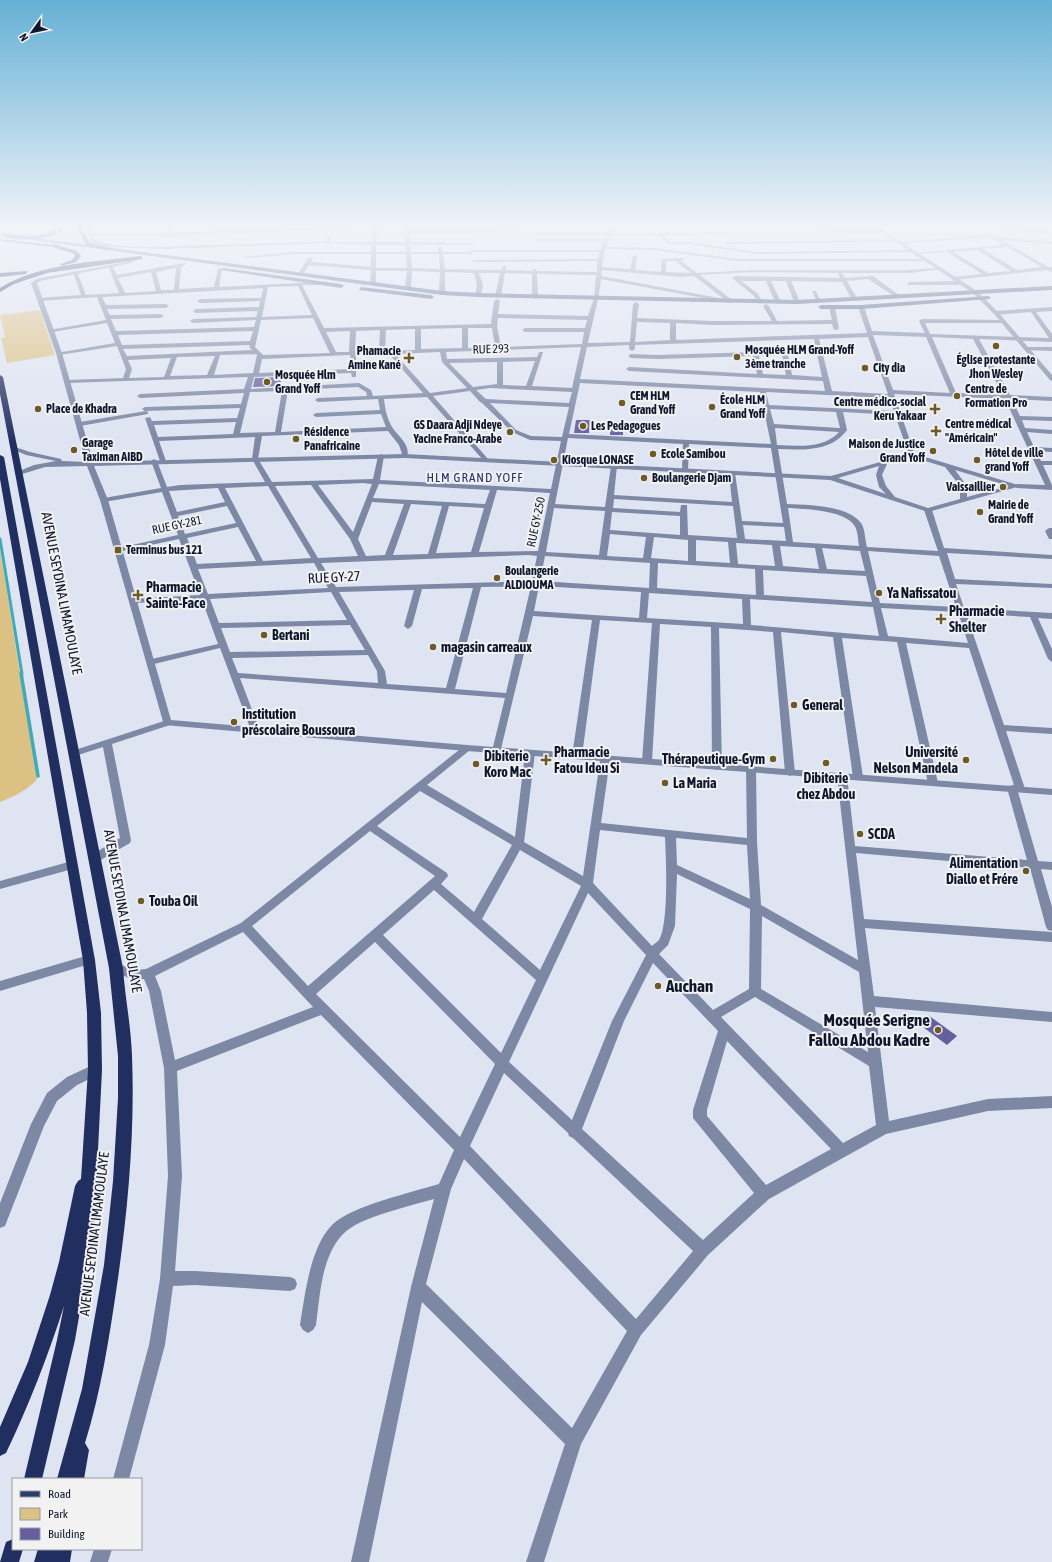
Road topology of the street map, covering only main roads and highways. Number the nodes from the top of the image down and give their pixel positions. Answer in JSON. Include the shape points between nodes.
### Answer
{"nodes":[{"id":1,"x":473,"y":298,"type":"edge"},
{"id":2,"x":492,"y":298,"type":"edge"},
{"id":3,"x":518,"y":298,"type":"edge"},
{"id":4,"x":549,"y":298,"type":"edge"},
{"id":5,"x":856,"y":298,"type":"edge"},
{"id":6,"x":983,"y":298,"type":"edge"},
{"id":7,"x":498,"y":299,"type":"junction"},
{"id":8,"x":596,"y":301,"type":"junction"},
{"id":9,"x":0,"y":377,"type":"edge"},
{"id":10,"x":1,"y":465,"type":"edge"},
{"id":11,"x":91,"y":1150,"type":"junction"},
{"id":12,"x":91,"y":1390,"type":"junction"},
{"id":13,"x":0,"y":1447,"type":"edge"},
{"id":14,"x":33,"y":1478,"type":"edge"},
{"id":15,"x":66,"y":1478,"type":"edge"},
{"id":16,"x":75,"y":1478,"type":"edge"},
{"id":17,"x":13,"y":1550,"type":"edge"},
{"id":18,"x":48,"y":1550,"type":"edge"},
{"id":19,"x":62,"y":1550,"type":"edge"},
{"id":20,"x":9,"y":1562,"type":"edge"},
{"id":21,"x":44,"y":1562,"type":"edge"},
{"id":22,"x":60,"y":1562,"type":"edge"}],
"edges":[{"from":1,"to":7,"type":"main road"},
{"from":2,"to":7,"type":"main road"},
{"from":3,"to":7,"type":"main road"},
{"from":4,"to":8,"type":"main road"},
{"from":5,"to":8,"type":"main road","via":[[797,302]]},
{"from":6,"to":8,"type":"main road","via":[[861,307],[636,304]]},
{"from":7,"to":8,"type":"main road"},
{"from":9,"to":12,"type":"highway","name":"AVENUE SEYDINA LIMAMOULAYE","via":[[116,968],[124,1055],[122,1174]]},
{"from":10,"to":11,"type":"highway","name":"AVENUE SEYDINA LIMAMOULAYE","via":[[89,960],[94,1013]]},
{"from":11,"to":13,"type":"highway","via":[[65,1273],[31,1375]]},
{"from":11,"to":14,"type":"highway","name":"AVENUE SEYDINA LIMAMOULAYE","via":[[86,1229],[66,1340]]},
{"from":12,"to":15,"type":"highway","name":"AVENUE SEYDINA LIMAMOULAYE"},
{"from":12,"to":16,"type":"highway"},
{"from":17,"to":20,"type":"highway"},
{"from":18,"to":21,"type":"highway"},
{"from":19,"to":22,"type":"highway"}]}
